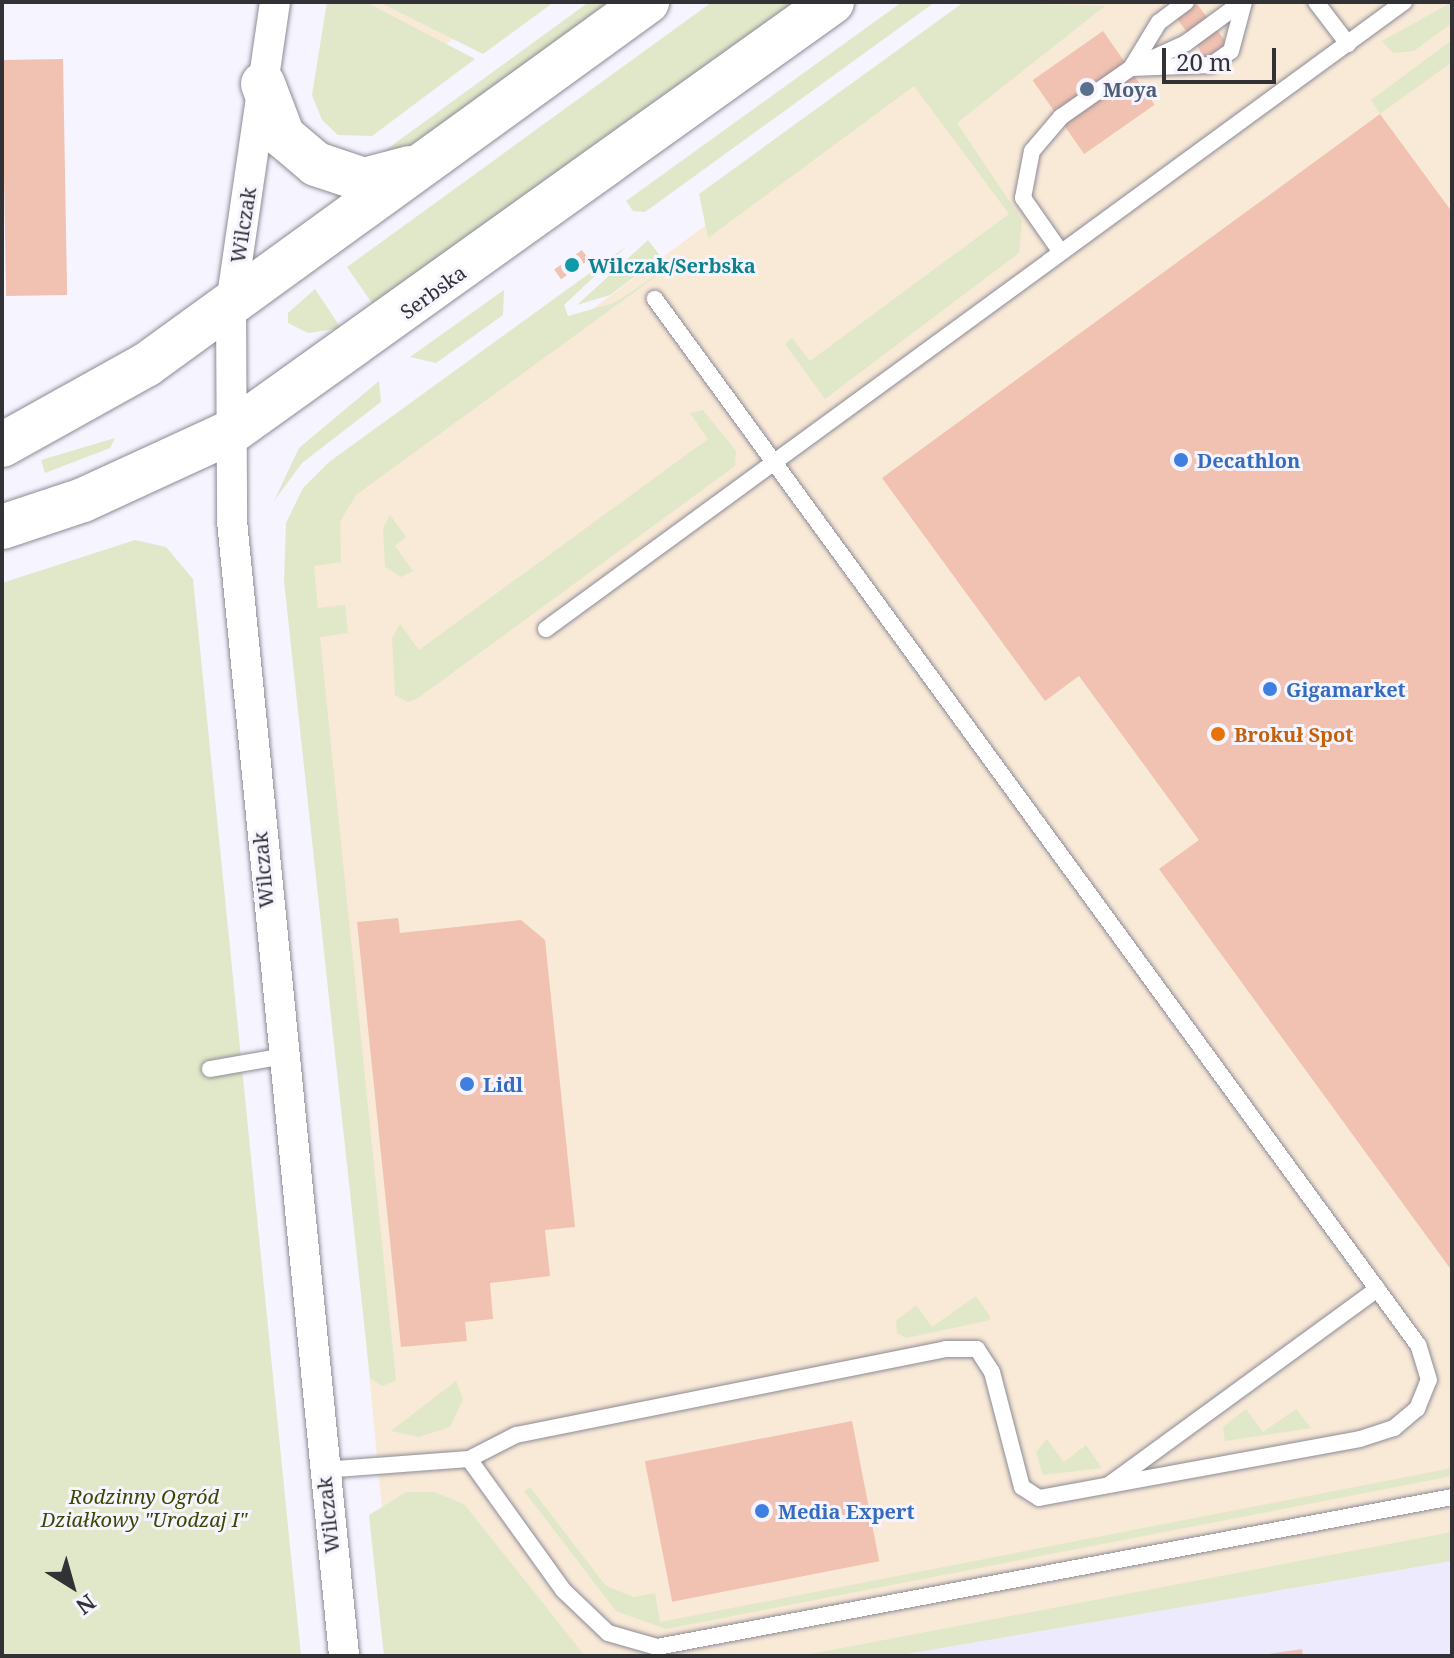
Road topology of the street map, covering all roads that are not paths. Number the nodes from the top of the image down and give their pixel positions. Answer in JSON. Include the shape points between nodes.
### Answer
{"nodes":[{"id":1,"x":275,"y":2,"type":"edge"},
{"id":2,"x":647,"y":2,"type":"edge"},
{"id":3,"x":832,"y":2,"type":"edge"},
{"id":4,"x":1186,"y":2,"type":"edge"},
{"id":5,"x":1243,"y":2,"type":"edge"},
{"id":6,"x":1316,"y":2,"type":"edge"},
{"id":7,"x":1404,"y":2,"type":"edge"},
{"id":8,"x":1348,"y":44,"type":"junction"},
{"id":9,"x":1131,"y":68,"type":"junction"},
{"id":10,"x":263,"y":84,"type":"junction"},
{"id":11,"x":438,"y":155,"type":"junction"},
{"id":12,"x":1060,"y":251,"type":"junction"},
{"id":13,"x":655,"y":299,"type":"dead end"},
{"id":14,"x":231,"y":305,"type":"junction"},
{"id":15,"x":231,"y":432,"type":"junction"},
{"id":16,"x":2,"y":445,"type":"edge"},
{"id":17,"x":773,"y":462,"type":"junction"},
{"id":18,"x":2,"y":527,"type":"edge"},
{"id":19,"x":546,"y":629,"type":"dead end"},
{"id":20,"x":279,"y":1057,"type":"junction"},
{"id":21,"x":210,"y":1069,"type":"dead end"},
{"id":22,"x":1377,"y":1289,"type":"junction"},
{"id":23,"x":469,"y":1459,"type":"junction"},
{"id":24,"x":323,"y":1470,"type":"junction"},
{"id":25,"x":1107,"y":1486,"type":"junction"},
{"id":26,"x":1452,"y":1497,"type":"edge"},
{"id":27,"x":344,"y":1656,"type":"edge"}],
"edges":[{"from":1,"to":10,"type":"street","name":"Wilczak"},
{"from":2,"to":11,"type":"street"},
{"from":3,"to":15,"type":"street","name":"Serbska"},
{"from":4,"to":9,"type":"lane","via":[[1159,22]]},
{"from":5,"to":9,"type":"lane","via":[[1186,43]]},
{"from":5,"to":9,"type":"lane","via":[[1231,51],[1211,65]]},
{"from":6,"to":8,"type":"lane"},
{"from":7,"to":8,"type":"lane"},
{"from":8,"to":12,"type":"lane"},
{"from":9,"to":12,"type":"lane","via":[[1061,117],[1023,171],[1023,198]]},
{"from":10,"to":11,"type":"street","via":[[291,145],[341,175],[391,178]]},
{"from":10,"to":14,"type":"street","name":"Wilczak"},
{"from":11,"to":14,"type":"street"},
{"from":12,"to":17,"type":"lane"},
{"from":13,"to":17,"type":"lane"},
{"from":14,"to":15,"type":"street","name":"Wilczak"},
{"from":14,"to":16,"type":"street","via":[[107,389]]},
{"from":15,"to":18,"type":"street","name":"Serbska","via":[[83,500]]},
{"from":15,"to":20,"type":"street","name":"Wilczak","via":[[232,521]]},
{"from":17,"to":19,"type":"lane"},
{"from":17,"to":22,"type":"lane"},
{"from":20,"to":21,"type":"lane"},
{"from":20,"to":24,"type":"street","name":"Wilczak"},
{"from":22,"to":25,"type":"lane"},
{"from":22,"to":25,"type":"lane","via":[[1418,1345],[1429,1380],[1417,1409],[1394,1428]]},
{"from":23,"to":24,"type":"lane"},
{"from":23,"to":25,"type":"lane","via":[[516,1435],[931,1352],[977,1349],[992,1372],[1022,1487],[1039,1498]]},
{"from":23,"to":26,"type":"lane","via":[[563,1590],[608,1633],[657,1647]]},
{"from":24,"to":27,"type":"street","name":"Wilczak"}]}
